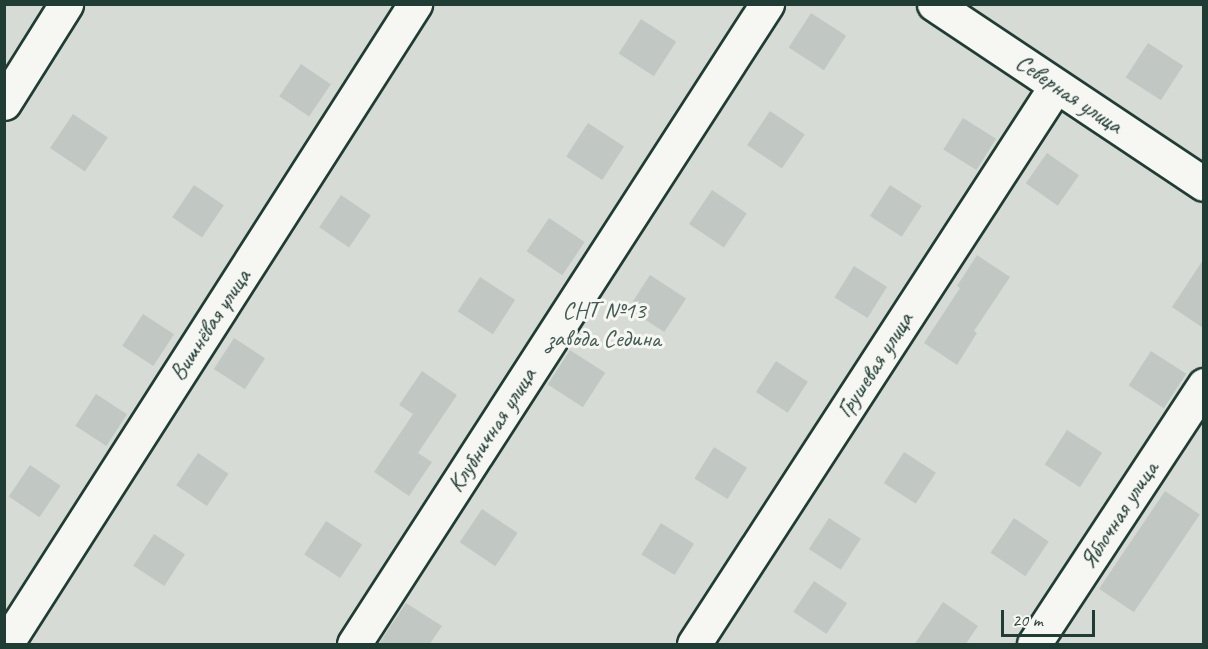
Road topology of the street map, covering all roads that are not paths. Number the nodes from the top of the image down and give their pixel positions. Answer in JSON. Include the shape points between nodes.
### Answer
{"nodes":[{"id":1,"x":66,"y":4,"type":"edge"},
{"id":2,"x":415,"y":4,"type":"edge"},
{"id":3,"x":767,"y":4,"type":"edge"},
{"id":4,"x":934,"y":4,"type":"edge"},
{"id":5,"x":1056,"y":86,"type":"junction"},
{"id":6,"x":4,"y":103,"type":"edge"},
{"id":7,"x":1203,"y":184,"type":"edge"},
{"id":8,"x":1203,"y":385,"type":"edge"},
{"id":9,"x":6,"y":645,"type":"edge"},
{"id":10,"x":354,"y":645,"type":"edge"},
{"id":11,"x":694,"y":645,"type":"edge"},
{"id":12,"x":1034,"y":645,"type":"edge"}],
"edges":[{"from":1,"to":6,"type":"street"},
{"from":2,"to":9,"type":"street","name":"Вишнёвая улица"},
{"from":3,"to":10,"type":"street","name":"Клубничная улица"},
{"from":4,"to":5,"type":"street","name":"Северная улица"},
{"from":5,"to":7,"type":"street","name":"Северная улица"},
{"from":5,"to":11,"type":"street","name":"Грушевая улица"},
{"from":8,"to":12,"type":"street","name":"Яблочная улица"}]}
